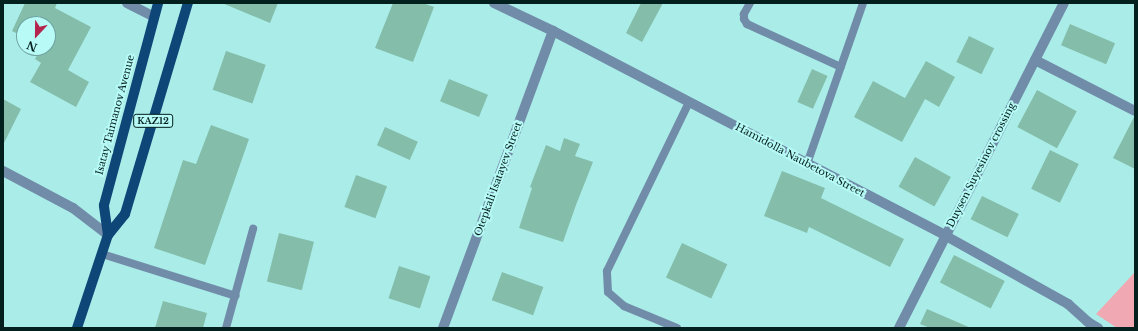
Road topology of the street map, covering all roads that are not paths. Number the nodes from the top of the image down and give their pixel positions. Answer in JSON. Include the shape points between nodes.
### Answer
{"nodes":[{"id":1,"x":127,"y":3,"type":"edge"},
{"id":2,"x":158,"y":3,"type":"edge"},
{"id":3,"x":188,"y":3,"type":"edge"},
{"id":4,"x":494,"y":3,"type":"edge"},
{"id":5,"x":750,"y":3,"type":"edge"},
{"id":6,"x":863,"y":3,"type":"edge"},
{"id":7,"x":1064,"y":3,"type":"edge"},
{"id":8,"x":154,"y":17,"type":"junction"},
{"id":9,"x":553,"y":31,"type":"junction"},
{"id":10,"x":1035,"y":60,"type":"junction"},
{"id":11,"x":841,"y":68,"type":"junction"},
{"id":12,"x":689,"y":102,"type":"junction"},
{"id":13,"x":1135,"y":111,"type":"edge"},
{"id":14,"x":807,"y":164,"type":"junction"},
{"id":15,"x":3,"y":171,"type":"edge"},
{"id":16,"x":253,"y":229,"type":"dead end"},
{"id":17,"x":108,"y":235,"type":"junction"},
{"id":18,"x":946,"y":236,"type":"junction"},
{"id":19,"x":102,"y":254,"type":"junction"},
{"id":20,"x":236,"y":296,"type":"junction"},
{"id":21,"x":667,"y":326,"type":"edge"},
{"id":22,"x":77,"y":328,"type":"edge"},
{"id":23,"x":226,"y":328,"type":"edge"},
{"id":24,"x":443,"y":328,"type":"edge"},
{"id":25,"x":678,"y":328,"type":"edge"},
{"id":26,"x":899,"y":328,"type":"edge"},
{"id":27,"x":1098,"y":328,"type":"edge"}],
"edges":[{"from":1,"to":8,"type":"street"},
{"from":2,"to":8,"type":"main road","name":"Isatay Taimanov Avenue","number":"KAZ12"},
{"from":3,"to":17,"type":"main road","name":"Isatay Taimanov Avenue","number":"KAZ12","via":[[125,214]]},
{"from":4,"to":9,"type":"street","name":"Hamidolla Naubetova Street"},
{"from":5,"to":11,"type":"lane","via":[[744,14],[747,24]]},
{"from":6,"to":11,"type":"lane"},
{"from":7,"to":10,"type":"street","name":"Duysen Suyesinov crossing"},
{"from":8,"to":17,"type":"main road","name":"Isatay Taimanov Avenue","number":"KAZ12","via":[[104,205]]},
{"from":9,"to":12,"type":"street","name":"Hamidolla Naubetova Street"},
{"from":9,"to":24,"type":"street","name":"Otepkali Isatayev Street"},
{"from":10,"to":13,"type":"street"},
{"from":10,"to":18,"type":"street","name":"Duysen Suyesinov crossing"},
{"from":11,"to":14,"type":"lane"},
{"from":12,"to":14,"type":"street","name":"Hamidolla Naubetova Street"},
{"from":12,"to":21,"type":"lane","via":[[607,271],[608,292],[624,306]]},
{"from":14,"to":18,"type":"street","name":"Hamidolla Naubetova Street"},
{"from":15,"to":17,"type":"street","via":[[73,208]]},
{"from":16,"to":20,"type":"lane"},
{"from":17,"to":19,"type":"main road","name":"Isatay Taimanov Avenue","number":"KAZ12"},
{"from":18,"to":26,"type":"street","name":"Duysen Suyesinov crossing"},
{"from":18,"to":27,"type":"street","name":"Hamidolla Naubetova Street","via":[[1068,304]]},
{"from":19,"to":20,"type":"lane"},
{"from":19,"to":22,"type":"main road","name":"Isatay Taimanov Avenue","number":"KAZ12"},
{"from":20,"to":23,"type":"lane"},
{"from":21,"to":25,"type":"lane"}]}
